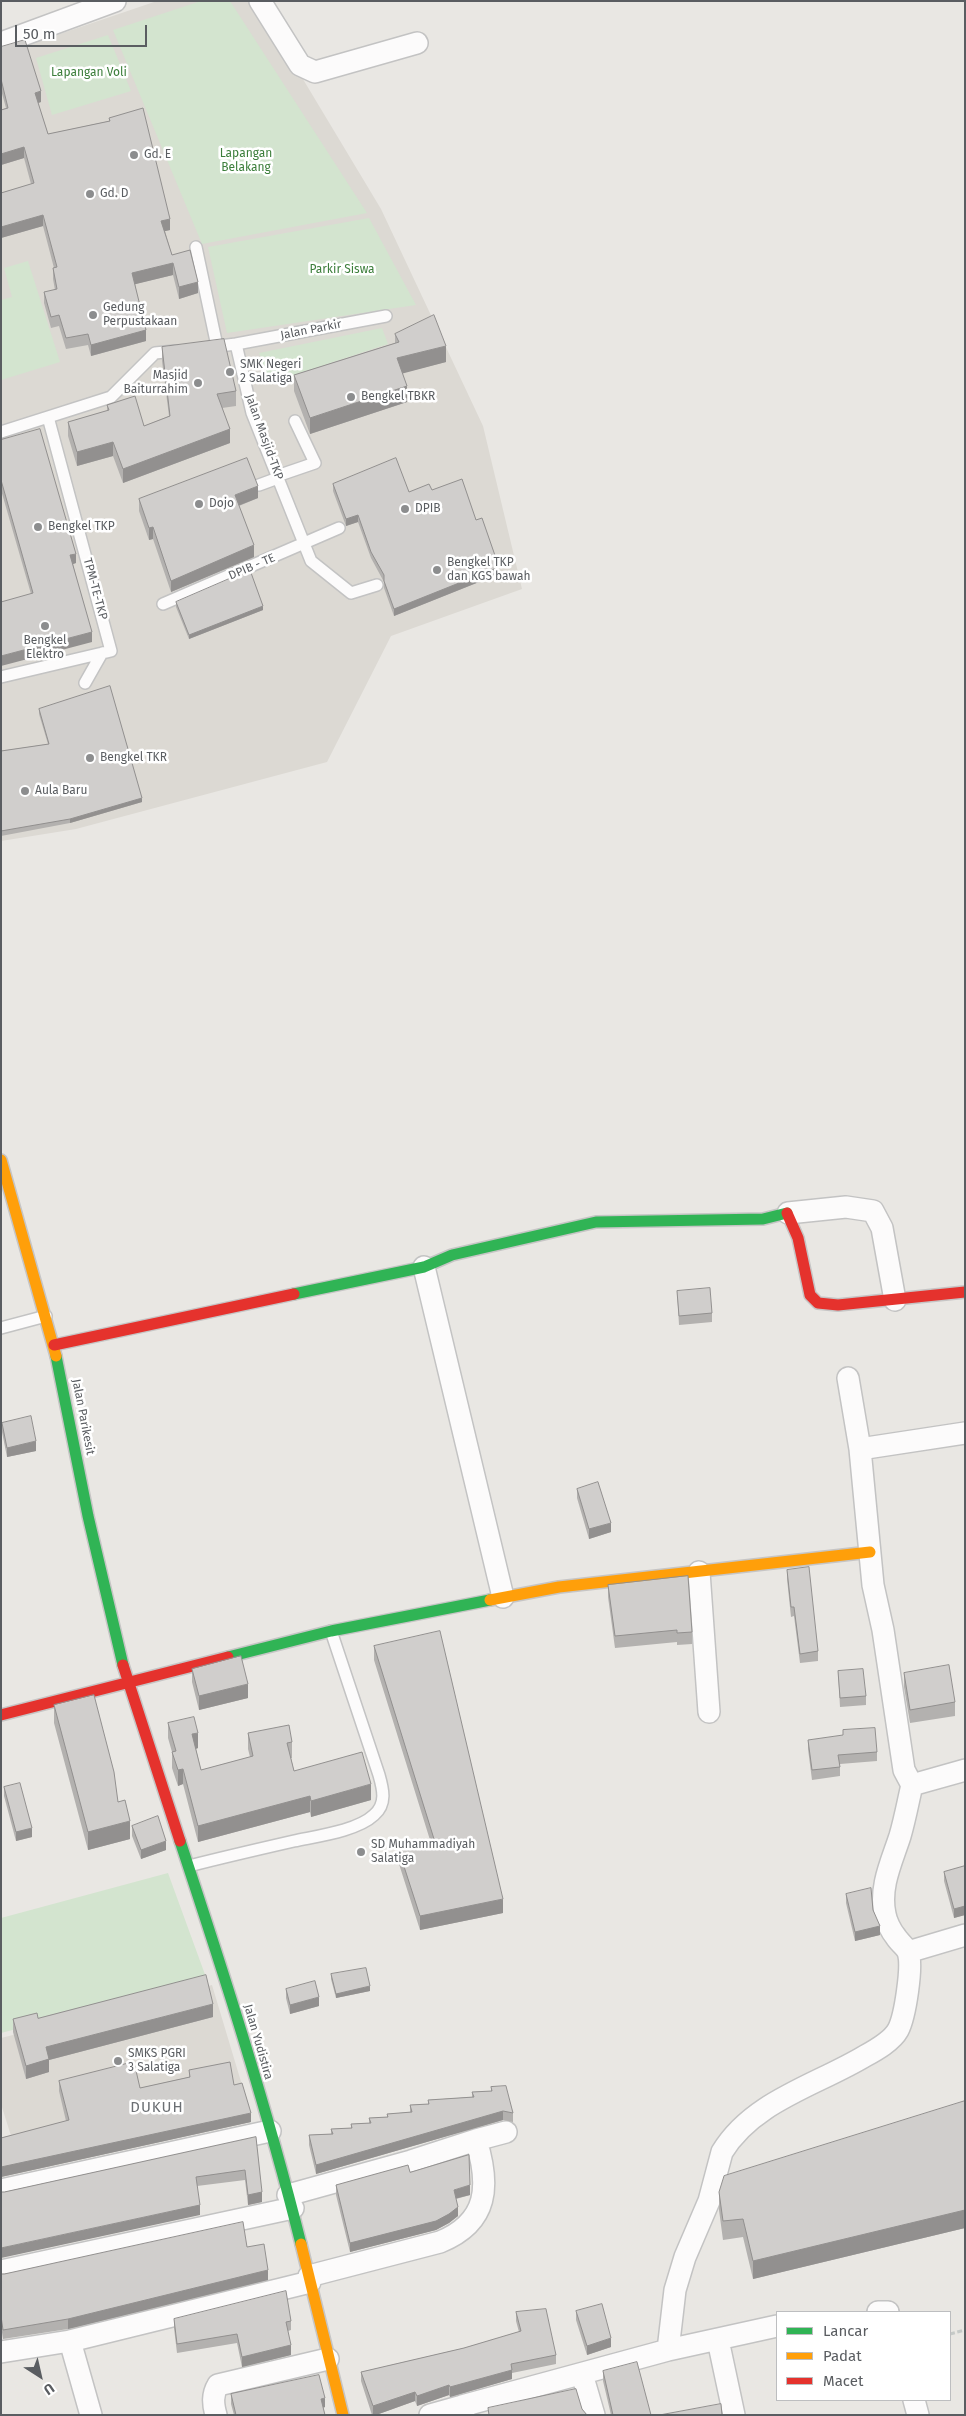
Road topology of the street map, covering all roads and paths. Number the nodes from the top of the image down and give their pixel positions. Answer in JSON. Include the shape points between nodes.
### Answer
{"nodes":[{"id":1,"x":114,"y":1,"type":"edge"},
{"id":2,"x":260,"y":1,"type":"edge"},
{"id":3,"x":1,"y":43,"type":"edge"},
{"id":4,"x":417,"y":43,"type":"dead end"},
{"id":5,"x":196,"y":247,"type":"dead end"},
{"id":6,"x":386,"y":316,"type":"dead end"},
{"id":7,"x":236,"y":344,"type":"junction"},
{"id":8,"x":217,"y":346,"type":"junction"},
{"id":9,"x":48,"y":417,"type":"junction"},
{"id":10,"x":295,"y":421,"type":"dead end"},
{"id":11,"x":1,"y":432,"type":"edge"},
{"id":12,"x":278,"y":477,"type":"junction"},
{"id":13,"x":259,"y":486,"type":"edge"},
{"id":14,"x":339,"y":528,"type":"dead end"},
{"id":15,"x":304,"y":544,"type":"junction"},
{"id":16,"x":377,"y":584,"type":"dead end"},
{"id":17,"x":164,"y":604,"type":"dead end"},
{"id":18,"x":102,"y":653,"type":"junction"},
{"id":19,"x":1,"y":677,"type":"edge"},
{"id":20,"x":85,"y":683,"type":"dead end"},
{"id":21,"x":1,"y":1160,"type":"edge"},
{"id":22,"x":788,"y":1213,"type":"junction"},
{"id":23,"x":424,"y":1267,"type":"junction"},
{"id":24,"x":965,"y":1292,"type":"edge"},
{"id":25,"x":895,"y":1300,"type":"junction"},
{"id":26,"x":46,"y":1316,"type":"junction"},
{"id":27,"x":1,"y":1328,"type":"edge"},
{"id":28,"x":54,"y":1345,"type":"junction"},
{"id":29,"x":848,"y":1378,"type":"dead end"},
{"id":30,"x":965,"y":1433,"type":"edge"},
{"id":31,"x":860,"y":1449,"type":"junction"},
{"id":32,"x":870,"y":1552,"type":"junction"},
{"id":33,"x":699,"y":1572,"type":"junction"},
{"id":34,"x":503,"y":1597,"type":"junction"},
{"id":35,"x":331,"y":1631,"type":"junction"},
{"id":36,"x":127,"y":1683,"type":"junction"},
{"id":37,"x":709,"y":1712,"type":"dead end"},
{"id":38,"x":1,"y":1715,"type":"edge"},
{"id":39,"x":965,"y":1770,"type":"edge"},
{"id":40,"x":912,"y":1785,"type":"junction"},
{"id":41,"x":188,"y":1866,"type":"junction"},
{"id":42,"x":965,"y":1936,"type":"edge"},
{"id":43,"x":908,"y":1952,"type":"junction"},
{"id":44,"x":270,"y":2130,"type":"junction"},
{"id":45,"x":506,"y":2132,"type":"dead end"},
{"id":46,"x":476,"y":2140,"type":"junction"},
{"id":47,"x":1,"y":2190,"type":"edge"},
{"id":48,"x":291,"y":2202,"type":"junction"},
{"id":49,"x":1,"y":2271,"type":"edge"},
{"id":50,"x":309,"y":2279,"type":"junction"},
{"id":51,"x":776,"y":2326,"type":"edge"},
{"id":52,"x":965,"y":2330,"type":"edge"},
{"id":53,"x":951,"y":2334,"type":"edge"},
{"id":54,"x":718,"y":2340,"type":"junction"},
{"id":55,"x":70,"y":2341,"type":"junction"},
{"id":56,"x":668,"y":2350,"type":"junction"},
{"id":57,"x":1,"y":2352,"type":"edge"},
{"id":58,"x":328,"y":2359,"type":"junction"},
{"id":59,"x":582,"y":2374,"type":"junction"},
{"id":60,"x":914,"y":2401,"type":"edge"},
{"id":61,"x":463,"y":2410,"type":"edge"},
{"id":62,"x":91,"y":2415,"type":"edge"},
{"id":63,"x":216,"y":2415,"type":"edge"},
{"id":64,"x":343,"y":2415,"type":"edge"},
{"id":65,"x":430,"y":2415,"type":"edge"},
{"id":66,"x":594,"y":2415,"type":"edge"},
{"id":67,"x":734,"y":2415,"type":"edge"},
{"id":68,"x":918,"y":2415,"type":"edge"}],
"edges":[{"from":1,"to":3,"type":"street"},
{"from":2,"to":4,"type":"street","via":[[300,65],[314,72]]},
{"from":5,"to":8,"type":"lane"},
{"from":6,"to":7,"type":"lane","name":"Jalan Parkir"},
{"from":7,"to":8,"type":"lane"},
{"from":7,"to":12,"type":"lane","name":"Jalan Masjid-TKP","via":[[252,414]]},
{"from":8,"to":9,"type":"lane","via":[[155,353],[111,398]]},
{"from":9,"to":11,"type":"lane"},
{"from":9,"to":18,"type":"lane","name":"TPM-TE-TKP","via":[[111,651]]},
{"from":10,"to":12,"type":"lane","via":[[315,463]]},
{"from":12,"to":13,"type":"lane"},
{"from":12,"to":15,"type":"lane","name":"Jalan Masjid-TKP"},
{"from":14,"to":15,"type":"lane","name":"DPIB - TE"},
{"from":15,"to":16,"type":"lane","name":"Jalan Masjid-TKP","via":[[311,562],[351,593]]},
{"from":15,"to":17,"type":"lane","name":"DPIB - TE"},
{"from":18,"to":19,"type":"lane"},
{"from":18,"to":20,"type":"lane"},
{"from":21,"to":26,"type":"street","name":"Jalan Parikesit"},
{"from":22,"to":23,"type":"street","via":[[763,1219],[596,1222],[452,1255]]},
{"from":22,"to":25,"type":"street","via":[[798,1238],[807,1287],[818,1303],[838,1305]]},
{"from":22,"to":25,"type":"street","via":[[846,1207],[873,1211],[882,1228]]},
{"from":23,"to":28,"type":"street"},
{"from":23,"to":34,"type":"street"},
{"from":24,"to":25,"type":"street"},
{"from":26,"to":27,"type":"lane"},
{"from":26,"to":28,"type":"street","name":"Jalan Parikesit"},
{"from":28,"to":36,"type":"street","name":"Jalan Parikesit","via":[[88,1516]]},
{"from":29,"to":31,"type":"street"},
{"from":30,"to":31,"type":"street"},
{"from":31,"to":32,"type":"street"},
{"from":32,"to":33,"type":"street"},
{"from":32,"to":40,"type":"street","via":[[900,1748],[904,1770]]},
{"from":33,"to":34,"type":"street","via":[[559,1587]]},
{"from":33,"to":37,"type":"street"},
{"from":34,"to":35,"type":"street"},
{"from":35,"to":36,"type":"street"},
{"from":35,"to":41,"type":"lane","via":[[379,1775],[384,1792],[382,1804],[375,1814],[360,1823],[330,1833]]},
{"from":36,"to":38,"type":"street"},
{"from":36,"to":41,"type":"street","name":"Jalan Yudistira"},
{"from":39,"to":40,"type":"street"},
{"from":40,"to":43,"type":"street","via":[[883,1896],[885,1915],[894,1935]]},
{"from":41,"to":44,"type":"street","name":"Jalan Yudistira"},
{"from":42,"to":43,"type":"street"},
{"from":43,"to":56,"type":"street","via":[[908,1987],[904,2016],[897,2032],[879,2048],[855,2062],[778,2101],[754,2117],[729,2142],[719,2161],[703,2218],[680,2272],[673,2300]]},
{"from":44,"to":47,"type":"street"},
{"from":44,"to":48,"type":"street","name":"Jalan Yudistira"},
{"from":45,"to":46,"type":"street"},
{"from":46,"to":48,"type":"street"},
{"from":46,"to":50,"type":"street","via":[[485,2179],[482,2201],[460,2232],[440,2242]]},
{"from":48,"to":49,"type":"street"},
{"from":48,"to":50,"type":"street","name":"Jalan Yudistira"},
{"from":50,"to":55,"type":"street"},
{"from":50,"to":58,"type":"street","name":"Jalan Yudistira"},
{"from":51,"to":54,"type":"street"},
{"from":52,"to":53,"type":"path"},
{"from":54,"to":56,"type":"street"},
{"from":54,"to":67,"type":"street"},
{"from":55,"to":57,"type":"street"},
{"from":55,"to":62,"type":"street"},
{"from":56,"to":59,"type":"street"},
{"from":58,"to":63,"type":"street","via":[[218,2385],[213,2403]]},
{"from":58,"to":64,"type":"street","name":"Jalan Yudistira"},
{"from":59,"to":61,"type":"street"},
{"from":59,"to":66,"type":"street"},
{"from":60,"to":68,"type":"street"},
{"from":61,"to":65,"type":"street"}]}
